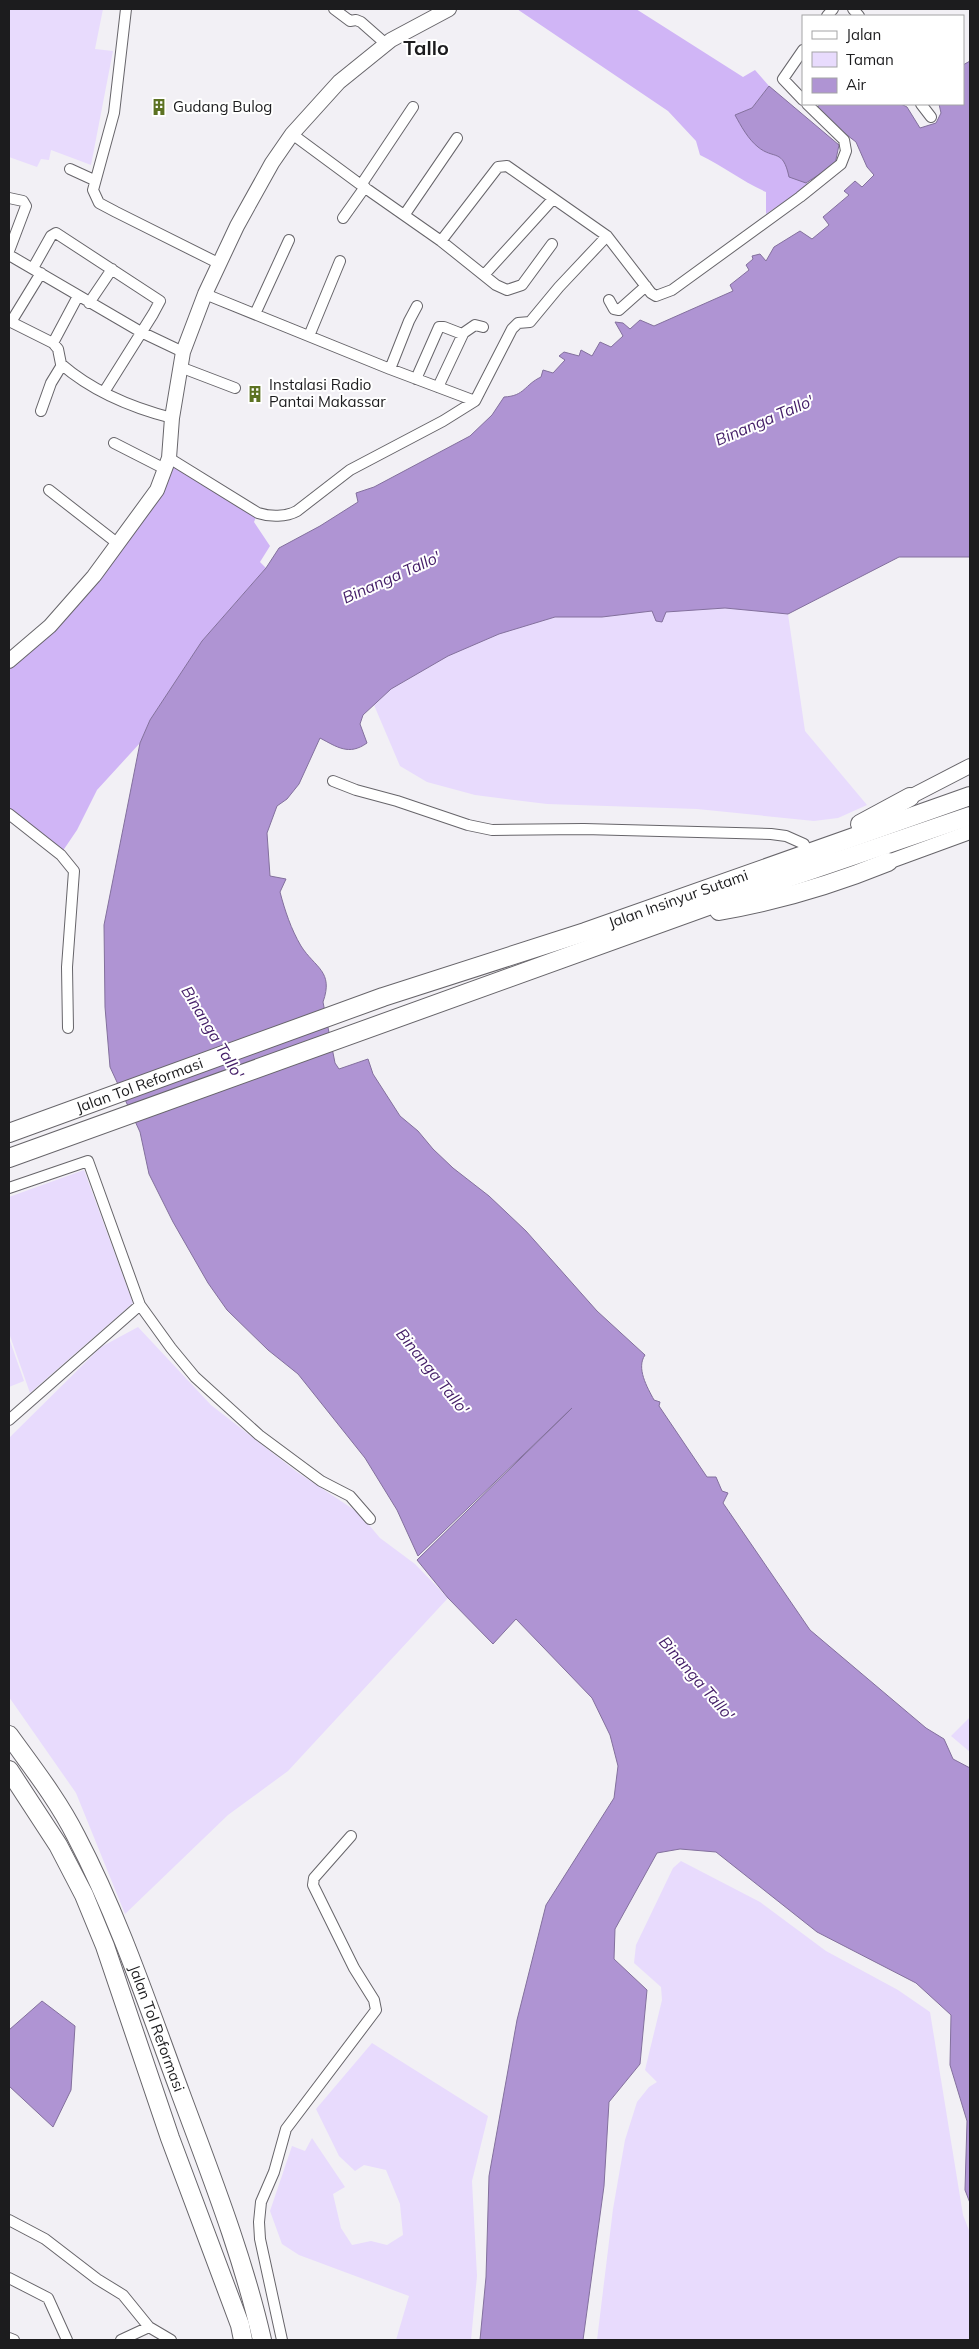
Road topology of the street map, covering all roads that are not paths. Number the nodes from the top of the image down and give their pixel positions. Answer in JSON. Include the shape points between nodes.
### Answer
{"nodes":[{"id":1,"x":126,"y":9,"type":"edge"},
{"id":2,"x":334,"y":9,"type":"edge"},
{"id":3,"x":449,"y":9,"type":"edge"},
{"id":4,"x":386,"y":44,"type":"junction"},
{"id":5,"x":802,"y":51,"type":"edge"},
{"id":6,"x":802,"y":99,"type":"edge"},
{"id":7,"x":808,"y":105,"type":"edge"},
{"id":8,"x":922,"y":105,"type":"edge"},
{"id":9,"x":413,"y":107,"type":"dead end"},
{"id":10,"x":931,"y":117,"type":"dead end"},
{"id":11,"x":292,"y":134,"type":"junction"},
{"id":12,"x":457,"y":138,"type":"dead end"},
{"id":13,"x":70,"y":169,"type":"dead end"},
{"id":14,"x":94,"y":180,"type":"junction"},
{"id":15,"x":363,"y":186,"type":"junction"},
{"id":16,"x":9,"y":198,"type":"edge"},
{"id":17,"x":553,"y":199,"type":"junction"},
{"id":18,"x":405,"y":214,"type":"junction"},
{"id":19,"x":343,"y":218,"type":"dead end"},
{"id":20,"x":607,"y":236,"type":"junction"},
{"id":21,"x":289,"y":240,"type":"dead end"},
{"id":22,"x":441,"y":241,"type":"junction"},
{"id":23,"x":552,"y":244,"type":"dead end"},
{"id":24,"x":9,"y":253,"type":"edge"},
{"id":25,"x":340,"y":261,"type":"dead end"},
{"id":26,"x":220,"y":264,"type":"junction"},
{"id":27,"x":112,"y":269,"type":"junction"},
{"id":28,"x":37,"y":270,"type":"junction"},
{"id":29,"x":484,"y":275,"type":"junction"},
{"id":30,"x":646,"y":286,"type":"junction"},
{"id":31,"x":205,"y":294,"type":"junction"},
{"id":32,"x":78,"y":296,"type":"junction"},
{"id":33,"x":609,"y":300,"type":"dead end"},
{"id":34,"x":89,"y":303,"type":"junction"},
{"id":35,"x":417,"y":306,"type":"dead end"},
{"id":36,"x":255,"y":314,"type":"junction"},
{"id":37,"x":10,"y":322,"type":"edge"},
{"id":38,"x":483,"y":327,"type":"dead end"},
{"id":39,"x":141,"y":332,"type":"junction"},
{"id":40,"x":464,"y":334,"type":"junction"},
{"id":41,"x":309,"y":336,"type":"junction"},
{"id":42,"x":53,"y":343,"type":"junction"},
{"id":43,"x":183,"y":352,"type":"junction"},
{"id":44,"x":62,"y":365,"type":"junction"},
{"id":45,"x":180,"y":367,"type":"junction"},
{"id":46,"x":390,"y":370,"type":"junction"},
{"id":47,"x":416,"y":379,"type":"junction"},
{"id":48,"x":438,"y":387,"type":"junction"},
{"id":49,"x":235,"y":388,"type":"dead end"},
{"id":50,"x":104,"y":392,"type":"junction"},
{"id":51,"x":475,"y":401,"type":"junction"},
{"id":52,"x":41,"y":411,"type":"dead end"},
{"id":53,"x":172,"y":418,"type":"junction"},
{"id":54,"x":114,"y":443,"type":"dead end"},
{"id":55,"x":167,"y":463,"type":"junction"},
{"id":56,"x":48,"y":490,"type":"dead end"},
{"id":57,"x":117,"y":543,"type":"junction"},
{"id":58,"x":9,"y":661,"type":"edge"},
{"id":59,"x":970,"y":766,"type":"edge"},
{"id":60,"x":333,"y":781,"type":"dead end"},
{"id":61,"x":910,"y":796,"type":"joint"},
{"id":62,"x":970,"y":796,"type":"edge"},
{"id":63,"x":9,"y":814,"type":"edge"},
{"id":64,"x":970,"y":816,"type":"edge"},
{"id":65,"x":970,"y":832,"type":"edge"},
{"id":66,"x":814,"y":850,"type":"junction"},
{"id":67,"x":888,"y":862,"type":"joint"},
{"id":68,"x":664,"y":922,"type":"junction"},
{"id":69,"x":383,"y":997,"type":"joint"},
{"id":70,"x":394,"y":1020,"type":"joint"},
{"id":71,"x":68,"y":1028,"type":"dead end"},
{"id":72,"x":9,"y":1133,"type":"edge"},
{"id":73,"x":13,"y":1157,"type":"edge"},
{"id":74,"x":9,"y":1188,"type":"edge"},
{"id":75,"x":140,"y":1305,"type":"junction"},
{"id":76,"x":9,"y":1420,"type":"edge"},
{"id":77,"x":370,"y":1519,"type":"dead end"},
{"id":78,"x":9,"y":1735,"type":"edge"},
{"id":79,"x":9,"y":1770,"type":"edge"},
{"id":80,"x":351,"y":1836,"type":"dead end"},
{"id":81,"x":9,"y":2220,"type":"edge"},
{"id":82,"x":9,"y":2278,"type":"edge"},
{"id":83,"x":150,"y":2326,"type":"junction"},
{"id":84,"x":9,"y":2338,"type":"edge"},
{"id":85,"x":14,"y":2340,"type":"edge"},
{"id":86,"x":66,"y":2340,"type":"edge"},
{"id":87,"x":121,"y":2340,"type":"edge"},
{"id":88,"x":171,"y":2340,"type":"edge"},
{"id":89,"x":243,"y":2340,"type":"edge"},
{"id":90,"x":262,"y":2340,"type":"edge"},
{"id":91,"x":282,"y":2340,"type":"edge"}],
"edges":[{"from":1,"to":14,"type":"street","via":[[114,113]]},
{"from":2,"to":4,"type":"street","via":[[350,21],[361,22]]},
{"from":3,"to":4,"type":"street"},
{"from":4,"to":11,"type":"street","via":[[339,82]]},
{"from":5,"to":6,"type":"street","via":[[783,78]]},
{"from":7,"to":30,"type":"street","via":[[844,140],[846,151],[841,164],[672,290],[655,296]]},
{"from":8,"to":10,"type":"street"},
{"from":9,"to":15,"type":"street"},
{"from":11,"to":15,"type":"street"},
{"from":11,"to":26,"type":"street","via":[[256,189]]},
{"from":12,"to":18,"type":"street"},
{"from":13,"to":14,"type":"street"},
{"from":14,"to":26,"type":"street","via":[[93,193],[99,203]]},
{"from":15,"to":18,"type":"street"},
{"from":15,"to":19,"type":"street"},
{"from":16,"to":24,"type":"street","via":[[25,202],[26,207]]},
{"from":17,"to":20,"type":"street"},
{"from":17,"to":22,"type":"street","via":[[507,166],[500,166]]},
{"from":17,"to":29,"type":"street"},
{"from":18,"to":22,"type":"street"},
{"from":20,"to":30,"type":"street"},
{"from":20,"to":51,"type":"street","via":[[530,322],[517,324],[512,329]]},
{"from":21,"to":36,"type":"street"},
{"from":22,"to":29,"type":"street"},
{"from":23,"to":29,"type":"street","via":[[518,288],[504,290]]},
{"from":24,"to":28,"type":"street"},
{"from":25,"to":41,"type":"street"},
{"from":26,"to":31,"type":"street"},
{"from":27,"to":28,"type":"street","via":[[56,233],[51,236]]},
{"from":27,"to":34,"type":"street"},
{"from":27,"to":39,"type":"street","via":[[160,300]]},
{"from":28,"to":32,"type":"street"},
{"from":28,"to":37,"type":"street"},
{"from":30,"to":33,"type":"street","via":[[619,310],[614,309]]},
{"from":31,"to":36,"type":"street"},
{"from":31,"to":43,"type":"street"},
{"from":32,"to":34,"type":"street"},
{"from":32,"to":42,"type":"street"},
{"from":34,"to":39,"type":"street"},
{"from":35,"to":46,"type":"street"},
{"from":36,"to":41,"type":"street"},
{"from":37,"to":42,"type":"street"},
{"from":38,"to":40,"type":"street","via":[[476,324]]},
{"from":39,"to":43,"type":"street"},
{"from":39,"to":50,"type":"street"},
{"from":40,"to":47,"type":"street","via":[[439,327]]},
{"from":40,"to":48,"type":"street"},
{"from":41,"to":46,"type":"street"},
{"from":42,"to":44,"type":"street"},
{"from":43,"to":45,"type":"street"},
{"from":44,"to":50,"type":"street"},
{"from":44,"to":52,"type":"street"},
{"from":45,"to":49,"type":"street"},
{"from":45,"to":53,"type":"street"},
{"from":46,"to":47,"type":"street"},
{"from":47,"to":48,"type":"street"},
{"from":48,"to":51,"type":"street"},
{"from":50,"to":53,"type":"street","via":[[144,410]]},
{"from":51,"to":55,"type":"street","via":[[350,470],[290,514],[270,516],[258,513]]},
{"from":53,"to":55,"type":"street"},
{"from":54,"to":55,"type":"street"},
{"from":55,"to":57,"type":"street","via":[[153,498]]},
{"from":56,"to":57,"type":"street"},
{"from":57,"to":58,"type":"street","via":[[94,576],[50,626]]},
{"from":59,"to":61,"type":"street"},
{"from":60,"to":66,"type":"street","via":[[492,830],[771,834]]},
{"from":61,"to":66,"type":"highway"},
{"from":62,"to":66,"type":"highway","name":"Jalan Insinyur Sutami"},
{"from":63,"to":71,"type":"street","via":[[61,855],[74,871],[67,967]]},
{"from":64,"to":68,"type":"highway","name":"Jalan Insinyur Sutami"},
{"from":65,"to":67,"type":"street"},
{"from":66,"to":69,"type":"highway","name":"Jalan Insinyur Sutami","via":[[586,932]]},
{"from":67,"to":68,"type":"highway","via":[[762,903]]},
{"from":68,"to":70,"type":"highway","name":"Jalan Insinyur Sutami"},
{"from":69,"to":72,"type":"highway","name":"Jalan Tol Reformasi"},
{"from":70,"to":73,"type":"highway","name":"Jalan Tol Reformasi"},
{"from":74,"to":75,"type":"street","via":[[88,1161]]},
{"from":75,"to":76,"type":"street"},
{"from":75,"to":77,"type":"street","via":[[171,1348],[208,1389],[259,1435],[321,1481],[350,1496]]},
{"from":78,"to":90,"type":"highway","name":"Jalan Tol Reformasi","via":[[76,1835],[122,1937],[226,2222]]},
{"from":79,"to":89,"type":"highway","name":"Jalan Tol Reformasi","via":[[58,1845],[105,1946]]},
{"from":80,"to":91,"type":"street","via":[[312,1881],[354,1968],[374,2000],[376,2010],[286,2128],[274,2172],[261,2202],[260,2239]]},
{"from":81,"to":83,"type":"street","via":[[45,2239],[123,2295]]},
{"from":82,"to":86,"type":"street","via":[[48,2298]]},
{"from":83,"to":87,"type":"street"},
{"from":83,"to":88,"type":"street"},
{"from":84,"to":85,"type":"street"}]}
